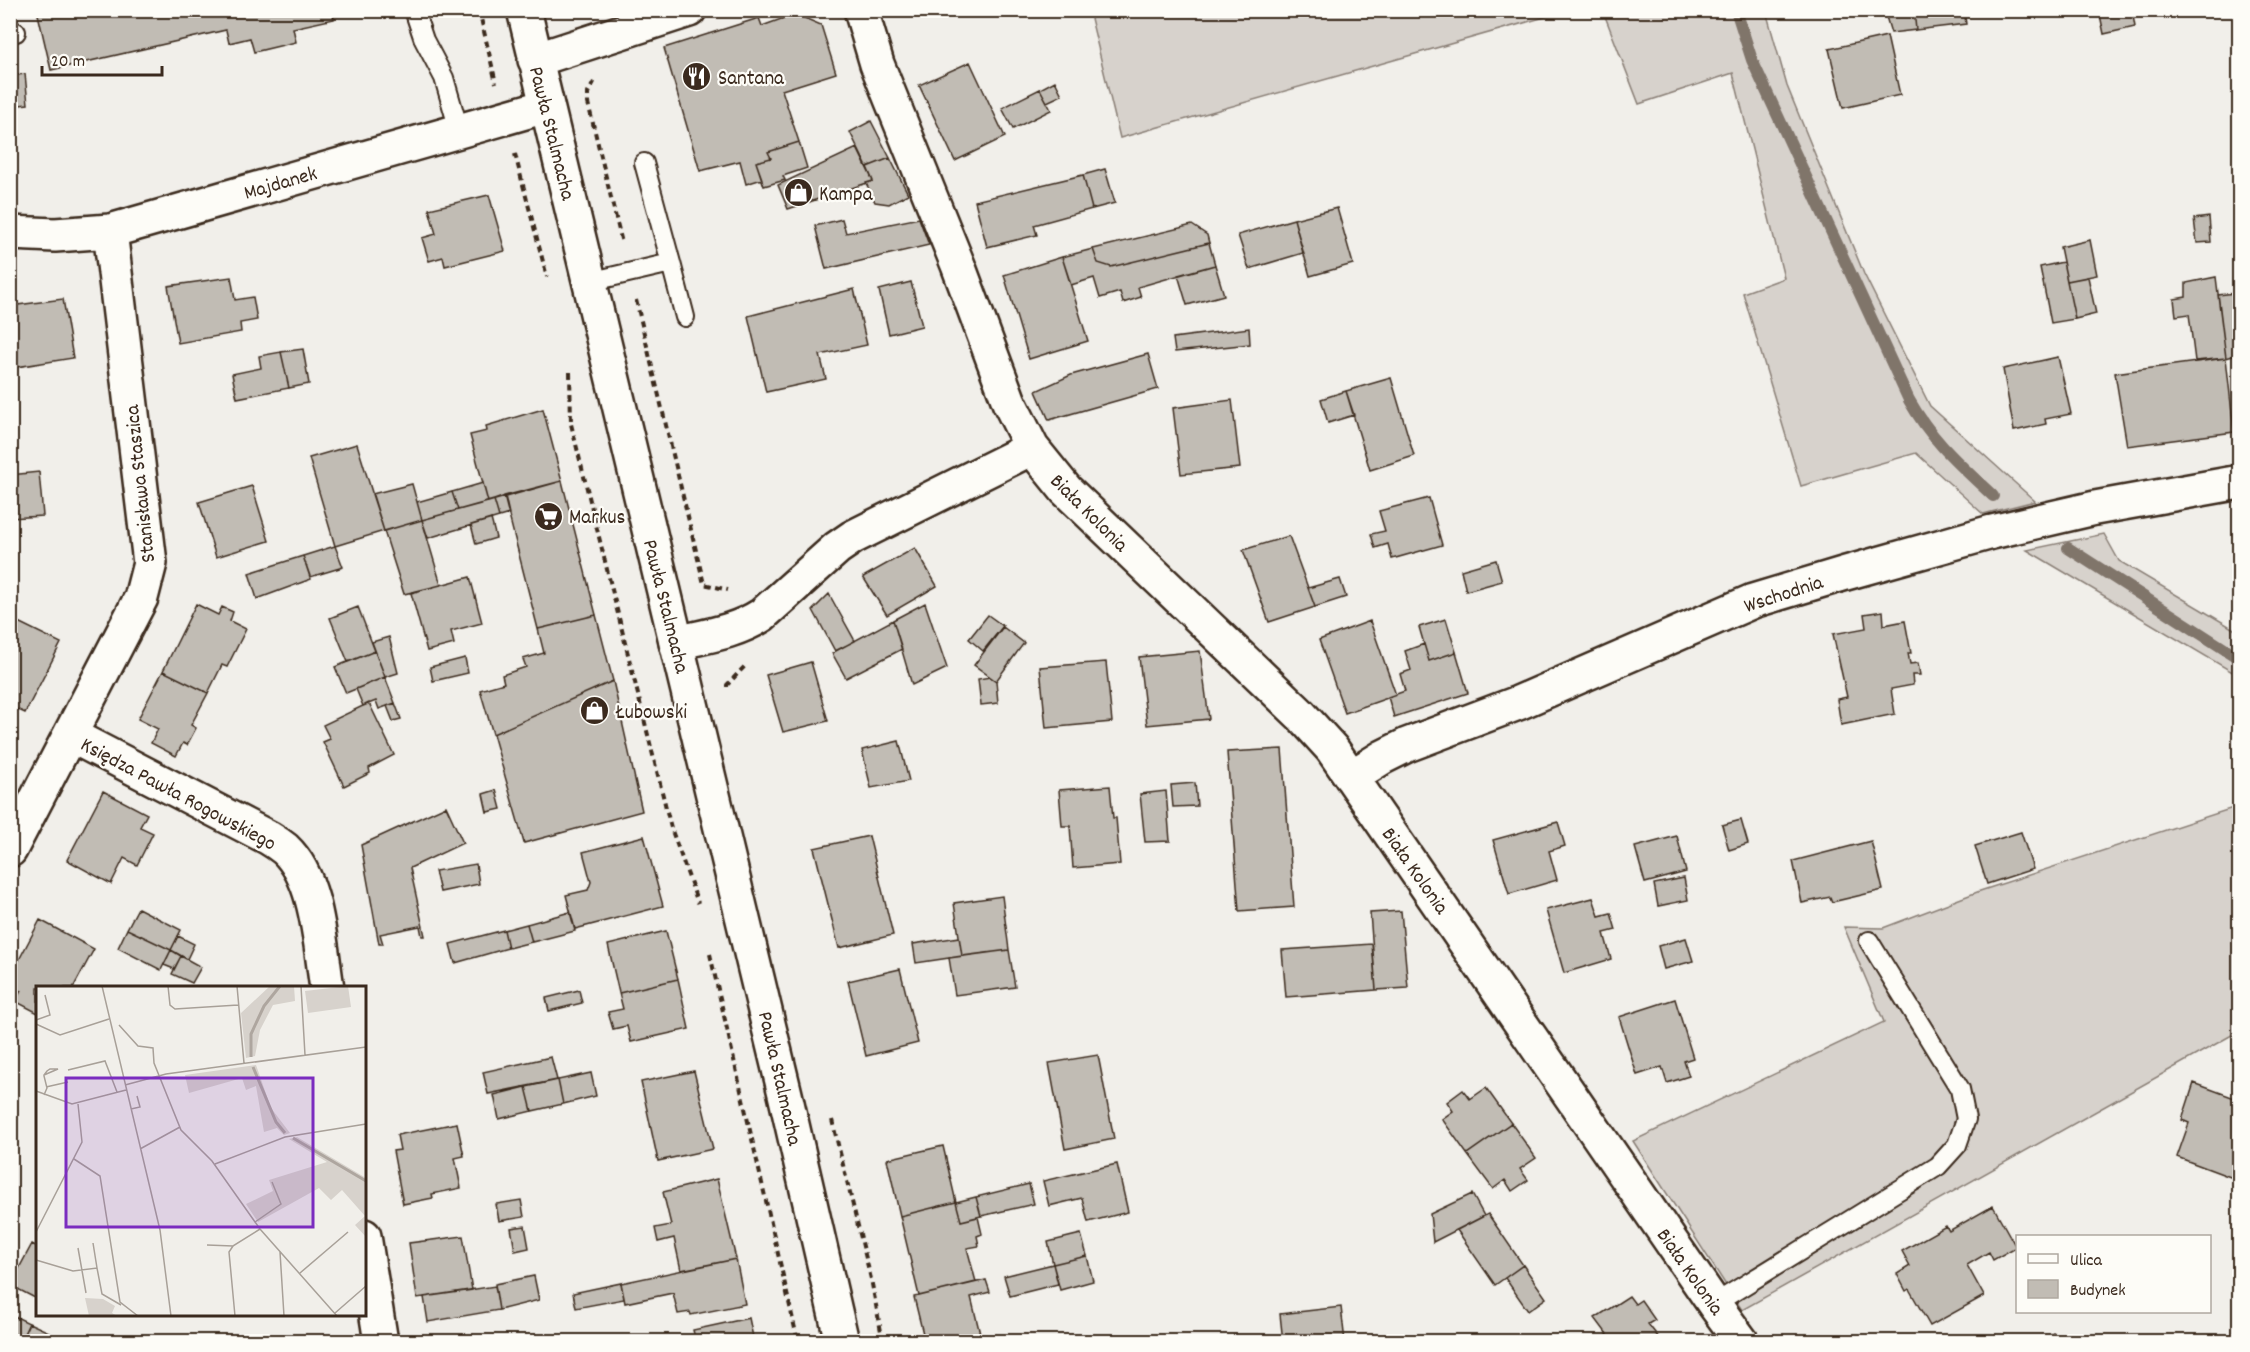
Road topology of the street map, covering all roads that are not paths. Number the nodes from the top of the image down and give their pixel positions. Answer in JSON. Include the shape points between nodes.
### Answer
{"nodes":[{"id":1,"x":414,"y":10,"type":"edge"},
{"id":2,"x":524,"y":10,"type":"edge"},
{"id":3,"x":689,"y":10,"type":"edge"},
{"id":4,"x":861,"y":10,"type":"edge"},
{"id":5,"x":535,"y":60,"type":"junction"},
{"id":6,"x":546,"y":106,"type":"junction"},
{"id":7,"x":459,"y":130,"type":"junction"},
{"id":8,"x":644,"y":163,"type":"dead end"},
{"id":9,"x":110,"y":231,"type":"junction"},
{"id":10,"x":10,"y":233,"type":"edge"},
{"id":11,"x":671,"y":263,"type":"junction"},
{"id":12,"x":589,"y":282,"type":"junction"},
{"id":13,"x":685,"y":317,"type":"dead end"},
{"id":14,"x":1032,"y":448,"type":"junction"},
{"id":15,"x":2240,"y":482,"type":"edge"},
{"id":16,"x":676,"y":643,"type":"junction"},
{"id":17,"x":70,"y":735,"type":"junction"},
{"id":18,"x":1351,"y":777,"type":"junction"},
{"id":19,"x":10,"y":850,"type":"edge"},
{"id":20,"x":1869,"y":941,"type":"dead end"},
{"id":21,"x":327,"y":986,"type":"edge"},
{"id":22,"x":366,"y":1248,"type":"edge"},
{"id":23,"x":1714,"y":1304,"type":"junction"},
{"id":24,"x":381,"y":1341,"type":"edge"},
{"id":25,"x":842,"y":1341,"type":"edge"},
{"id":26,"x":1742,"y":1341,"type":"edge"}],
"edges":[{"from":1,"to":7,"type":"lane","via":[[444,78]]},
{"from":2,"to":5,"type":"street","name":"Pawła Stalmacha"},
{"from":3,"to":5,"type":"street"},
{"from":4,"to":14,"type":"street","name":"Biała Kolonia","via":[[877,64],[1009,402]]},
{"from":5,"to":6,"type":"street","name":"Pawła Stalmacha"},
{"from":6,"to":7,"type":"street","name":"Majdanek"},
{"from":6,"to":12,"type":"street","name":"Pawła Stalmacha"},
{"from":7,"to":9,"type":"street","name":"Majdanek"},
{"from":8,"to":11,"type":"lane"},
{"from":9,"to":10,"type":"street","name":"Majdanek"},
{"from":9,"to":17,"type":"street","name":"Stanisława Staszica","via":[[150,562],[141,598]]},
{"from":11,"to":12,"type":"lane"},
{"from":11,"to":13,"type":"lane"},
{"from":12,"to":16,"type":"street","name":"Pawła Stalmacha"},
{"from":14,"to":16,"type":"street","via":[[853,537],[750,623]]},
{"from":14,"to":18,"type":"street","name":"Biała Kolonia","via":[[1066,490],[1308,722]]},
{"from":15,"to":18,"type":"street","name":"Wschodnia","via":[[2095,508],[1992,532],[1753,601],[1508,707],[1407,746]]},
{"from":16,"to":25,"type":"street","name":"Pawła Stalmacha"},
{"from":17,"to":19,"type":"street","name":"Stanisława Staszica"},
{"from":17,"to":21,"type":"street","name":"Księdza Pawła Rogowskiego","via":[[286,850],[315,908]]},
{"from":18,"to":23,"type":"street","name":"Biała Kolonia"},
{"from":20,"to":23,"type":"lane","via":[[1960,1089],[1966,1119],[1957,1145],[1938,1166]]},
{"from":22,"to":24,"type":"street"},
{"from":23,"to":26,"type":"street","name":"Biała Kolonia"}]}
